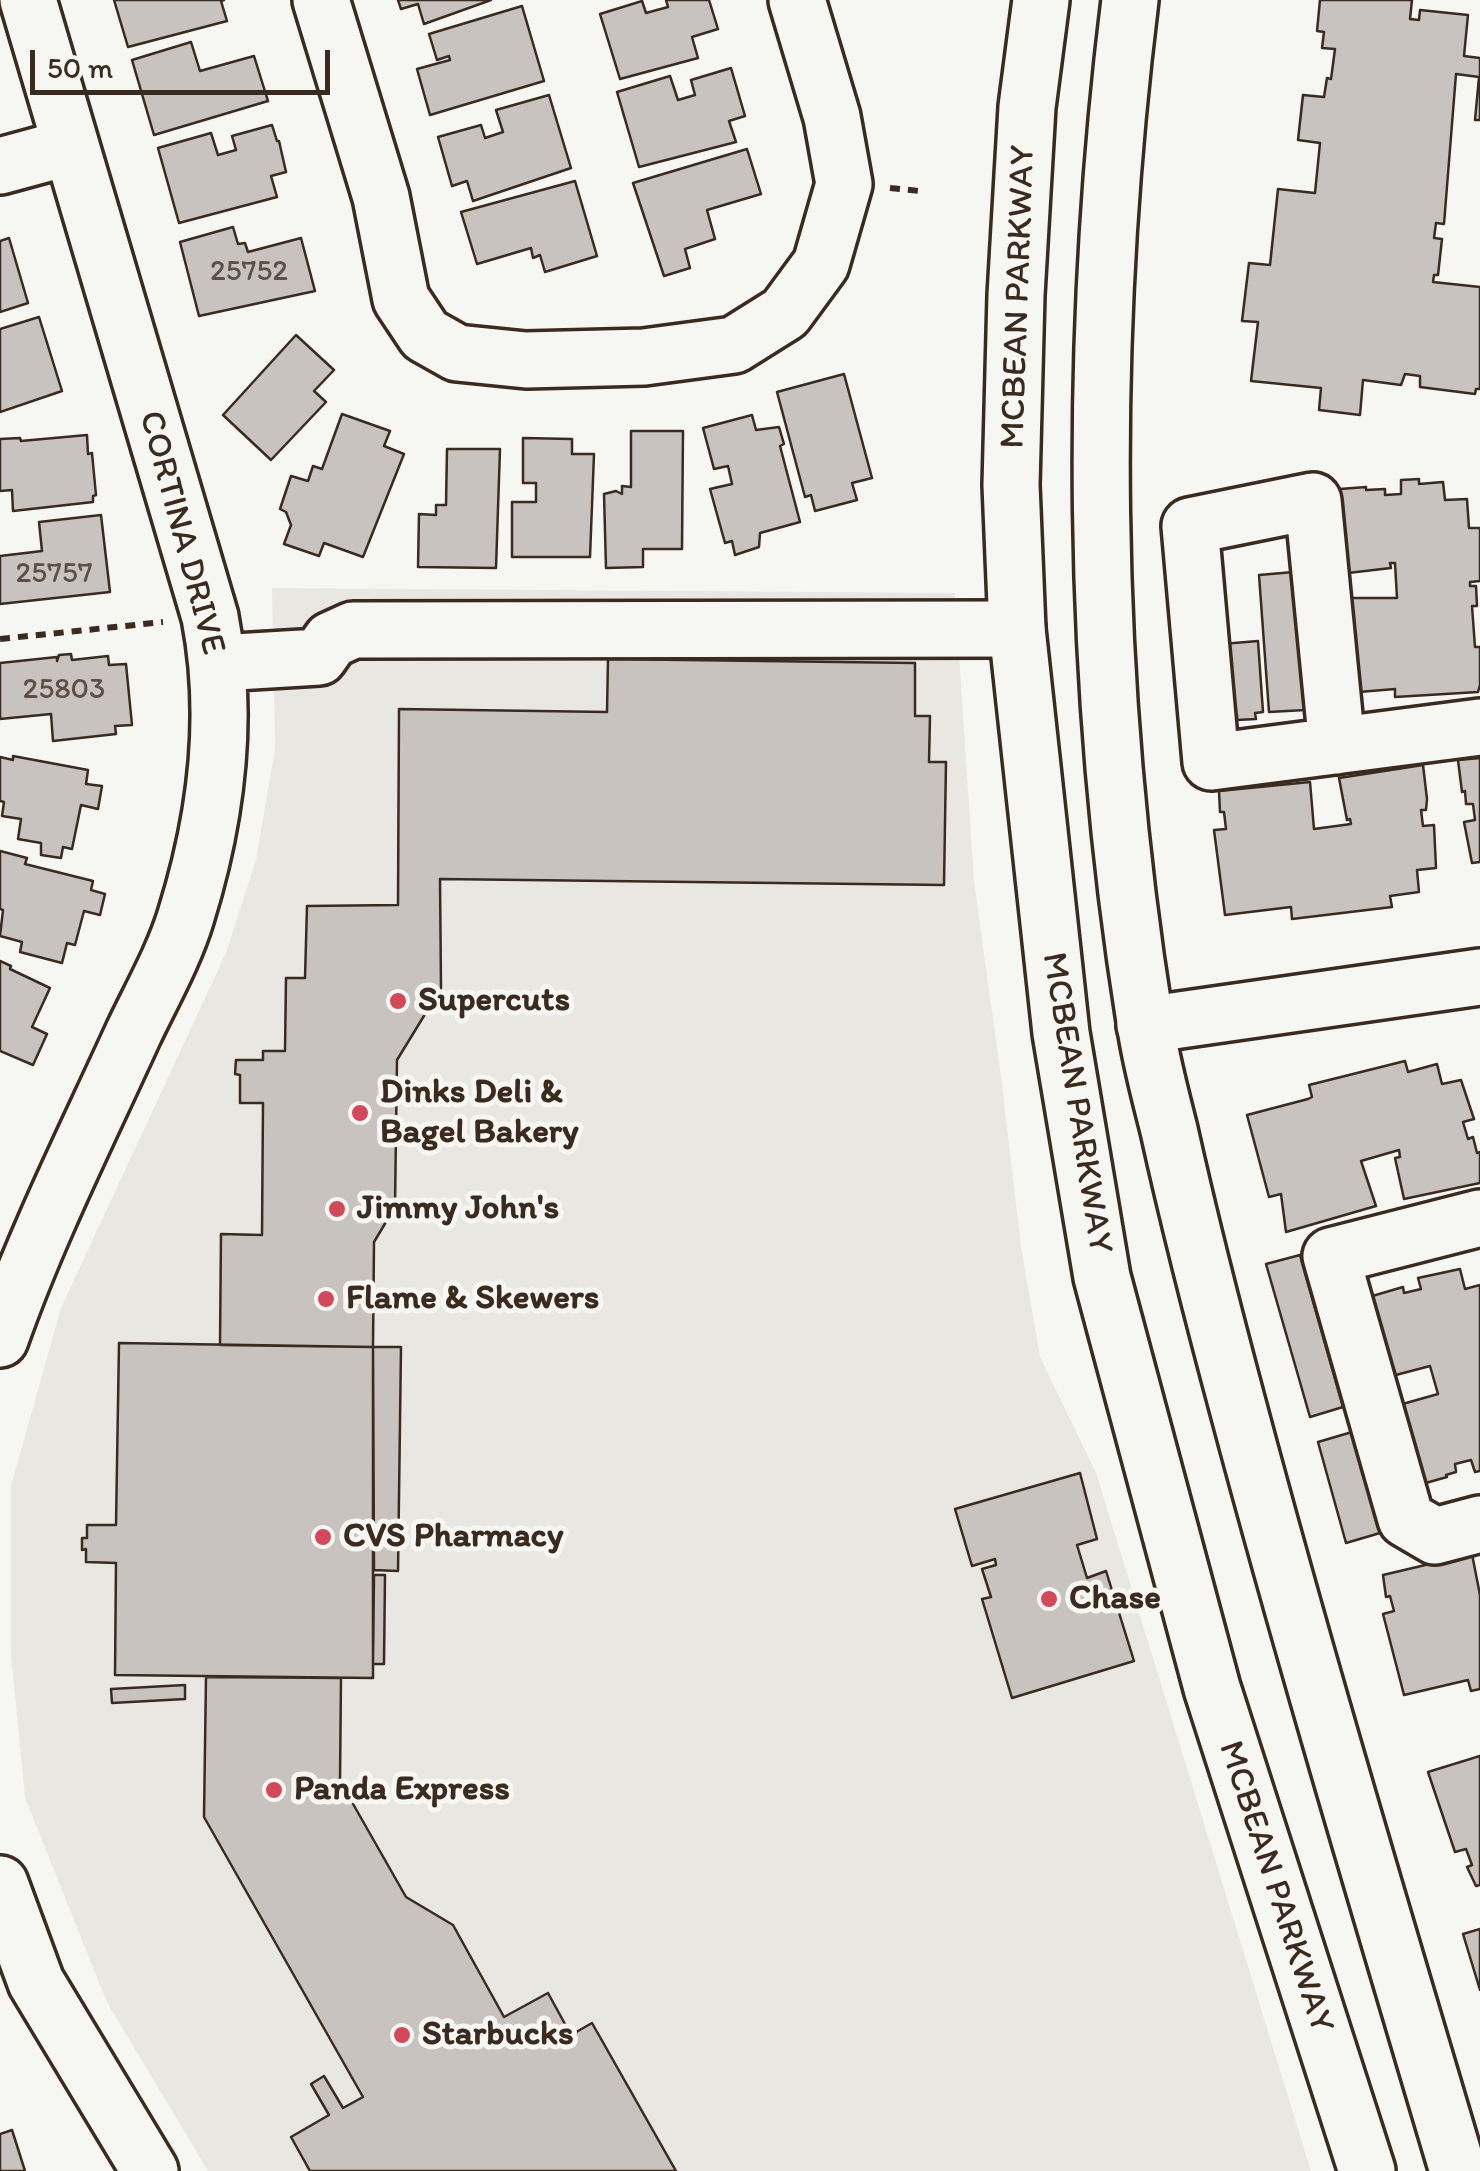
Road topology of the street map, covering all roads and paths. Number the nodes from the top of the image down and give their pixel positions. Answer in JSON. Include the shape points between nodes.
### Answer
{"nodes":[{"id":1,"x":28,"y":0,"type":"edge"},
{"id":2,"x":321,"y":0,"type":"edge"},
{"id":3,"x":797,"y":0,"type":"edge"},
{"id":4,"x":1040,"y":0,"type":"edge"},
{"id":5,"x":1130,"y":0,"type":"edge"},
{"id":6,"x":70,"y":147,"type":"junction"},
{"id":7,"x":0,"y":166,"type":"edge"},
{"id":8,"x":1016,"y":629,"type":"junction"},
{"id":9,"x":0,"y":638,"type":"edge"},
{"id":10,"x":214,"y":640,"type":"junction"},
{"id":11,"x":1480,"y":728,"type":"edge"},
{"id":12,"x":1337,"y":746,"type":"junction"},
{"id":13,"x":1480,"y":977,"type":"edge"},
{"id":14,"x":1145,"y":1025,"type":"junction"},
{"id":15,"x":1480,"y":1218,"type":"edge"},
{"id":16,"x":0,"y":1339,"type":"edge"},
{"id":17,"x":1480,"y":1524,"type":"edge"},
{"id":18,"x":0,"y":1884,"type":"edge"},
{"id":19,"x":18,"y":1988,"type":"edge"},
{"id":20,"x":150,"y":2171,"type":"edge"},
{"id":21,"x":1367,"y":2171,"type":"edge"},
{"id":22,"x":1458,"y":2171,"type":"edge"}],
"edges":[{"from":1,"to":6,"type":"street","name":"CORTINA DRIVE"},
{"from":2,"to":3,"type":"street","via":[[381,197],[401,299],[424,334],[457,353],[526,360],[644,357],[734,345],[785,313],[821,264],[844,184]]},
{"from":4,"to":8,"type":"street","name":"MCBEAN PARKWAY","via":[[1016,295]]},
{"from":5,"to":14,"type":"street","via":[[1104,280],[1101,452],[1120,832]]},
{"from":6,"to":7,"type":"street"},
{"from":6,"to":10,"type":"street","name":"CORTINA DRIVE"},
{"from":8,"to":10,"type":"street","via":[[352,630],[331,640],[319,657]]},
{"from":8,"to":21,"type":"street","name":"MCBEAN PARKWAY","via":[[1061,1033],[1102,1277],[1216,1704]]},
{"from":9,"to":10,"type":"path"},
{"from":10,"to":16,"type":"street","name":"CORTINA DRIVE","via":[[219,744],[208,834],[186,920],[23,1272]]},
{"from":11,"to":12,"type":"street"},
{"from":12,"to":12,"type":"street","via":[[1211,762],[1190,526],[1314,501]]},
{"from":13,"to":14,"type":"street"},
{"from":14,"to":22,"type":"street","via":[[1192,1236],[1300,1643]]},
{"from":15,"to":17,"type":"street","via":[[1331,1256],[1406,1519],[1435,1536]]},
{"from":18,"to":19,"type":"street"},
{"from":19,"to":20,"type":"street"}]}
